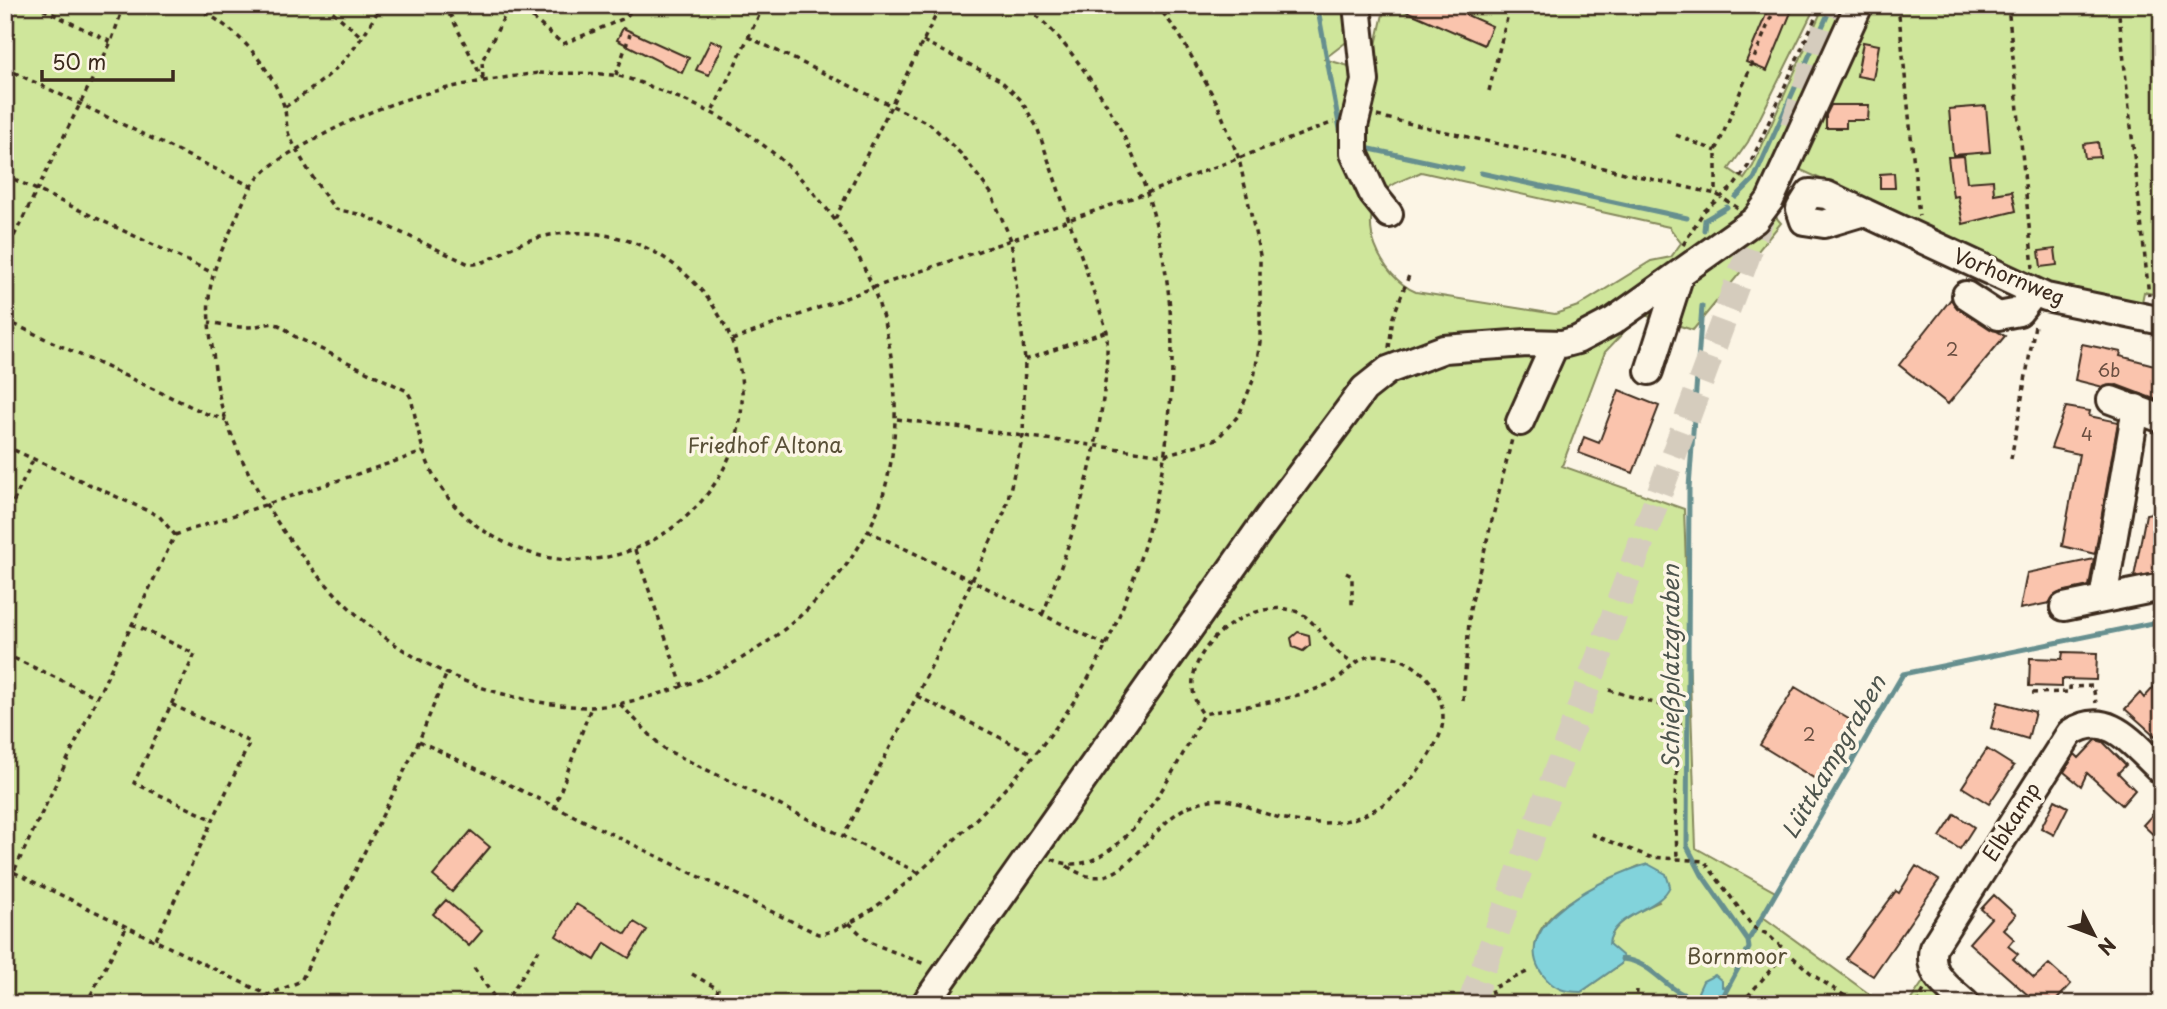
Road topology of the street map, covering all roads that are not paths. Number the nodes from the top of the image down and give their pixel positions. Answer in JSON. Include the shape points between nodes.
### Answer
{"nodes":[{"id":1,"x":1357,"y":5,"type":"edge"},
{"id":2,"x":1859,"y":5,"type":"edge"},
{"id":3,"x":1775,"y":190,"type":"junction"},
{"id":4,"x":1388,"y":214,"type":"dead end"},
{"id":5,"x":1681,"y":262,"type":"junction"},
{"id":6,"x":2035,"y":292,"type":"junction"},
{"id":7,"x":1966,"y":295,"type":"dead end"},
{"id":8,"x":2157,"y":320,"type":"edge"},
{"id":9,"x":1555,"y":344,"type":"junction"},
{"id":10,"x":1649,"y":371,"type":"dead end"},
{"id":11,"x":2162,"y":419,"type":"edge"},
{"id":12,"x":1520,"y":422,"type":"road end"},
{"id":13,"x":2162,"y":587,"type":"edge"},
{"id":14,"x":2103,"y":599,"type":"junction"},
{"id":15,"x":2064,"y":607,"type":"dead end"},
{"id":16,"x":2162,"y":771,"type":"edge"},
{"id":17,"x":925,"y":1004,"type":"edge"},
{"id":18,"x":1966,"y":1004,"type":"edge"}],
"edges":[{"from":1,"to":4,"type":"street","via":[[1365,81],[1354,126],[1354,153]]},
{"from":2,"to":3,"type":"street"},
{"from":3,"to":5,"type":"street","via":[[1751,223]]},
{"from":3,"to":6,"type":"street","name":"Vorhornweg","via":[[1802,202],[1801,216],[1810,224],[1864,212]]},
{"from":5,"to":9,"type":"street","via":[[1597,331]]},
{"from":5,"to":10,"type":"street"},
{"from":6,"to":7,"type":"street","via":[[2019,312],[1998,316]]},
{"from":6,"to":8,"type":"street","name":"Vorhornweg"},
{"from":9,"to":12,"type":"street"},
{"from":9,"to":17,"type":"street","via":[[1444,349],[1388,370],[1364,389]]},
{"from":11,"to":14,"type":"street","via":[[2124,404]]},
{"from":13,"to":14,"type":"street"},
{"from":14,"to":15,"type":"street"},
{"from":16,"to":18,"type":"street","name":"Elbkamp","via":[[2115,728],[2099,722],[2083,724],[2070,733],[1933,948],[1933,971]]}]}
